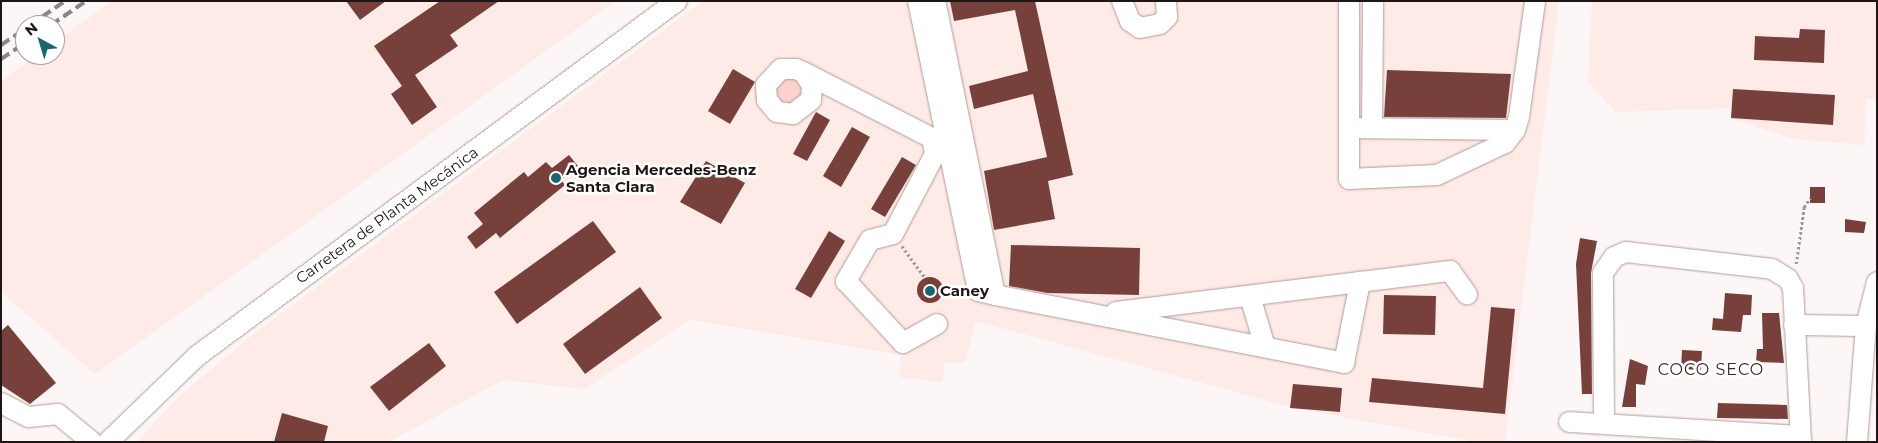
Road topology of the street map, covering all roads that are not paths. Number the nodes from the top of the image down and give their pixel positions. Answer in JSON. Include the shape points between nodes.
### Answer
{"nodes":[{"id":1,"x":677,"y":1,"type":"edge"},
{"id":2,"x":918,"y":1,"type":"edge"},
{"id":3,"x":935,"y":1,"type":"edge"},
{"id":4,"x":1122,"y":1,"type":"edge"},
{"id":5,"x":1166,"y":1,"type":"edge"},
{"id":6,"x":1349,"y":1,"type":"edge"},
{"id":7,"x":1373,"y":1,"type":"edge"},
{"id":8,"x":1535,"y":1,"type":"edge"},
{"id":9,"x":803,"y":72,"type":"dead end"},
{"id":10,"x":1349,"y":128,"type":"junction"},
{"id":11,"x":1372,"y":128,"type":"junction"},
{"id":12,"x":1515,"y":130,"type":"junction"},
{"id":13,"x":1360,"y":282,"type":"junction"},
{"id":14,"x":1877,"y":282,"type":"edge"},
{"id":15,"x":1467,"y":294,"type":"dead end"},
{"id":16,"x":995,"y":295,"type":"junction"},
{"id":17,"x":1250,"y":296,"type":"junction"},
{"id":18,"x":1096,"y":315,"type":"junction"},
{"id":19,"x":937,"y":324,"type":"dead end"},
{"id":20,"x":1794,"y":325,"type":"junction"},
{"id":21,"x":1866,"y":326,"type":"junction"},
{"id":22,"x":1265,"y":348,"type":"junction"},
{"id":23,"x":1,"y":403,"type":"edge"},
{"id":24,"x":1569,"y":422,"type":"dead end"},
{"id":25,"x":1604,"y":424,"type":"junction"},
{"id":26,"x":1800,"y":439,"type":"edge"},
{"id":27,"x":92,"y":442,"type":"edge"},
{"id":28,"x":108,"y":442,"type":"edge"},
{"id":29,"x":1857,"y":442,"type":"edge"}],
"edges":[{"from":1,"to":28,"type":"street","name":"Carretera de Planta Mecánica","via":[[198,356]]},
{"from":2,"to":16,"type":"street","via":[[978,291]]},
{"from":3,"to":16,"type":"street"},
{"from":4,"to":5,"type":"street","via":[[1130,21],[1140,28],[1164,21]]},
{"from":6,"to":10,"type":"street"},
{"from":7,"to":11,"type":"street"},
{"from":8,"to":12,"type":"street"},
{"from":9,"to":19,"type":"street","via":[[932,138],[935,154],[893,234],[870,240],[846,281],[903,343]]},
{"from":10,"to":11,"type":"street"},
{"from":10,"to":12,"type":"street","via":[[1348,179],[1437,175],[1491,153]]},
{"from":11,"to":12,"type":"street"},
{"from":13,"to":15,"type":"street","via":[[1450,271]]},
{"from":13,"to":17,"type":"street"},
{"from":13,"to":22,"type":"street","via":[[1344,363]]},
{"from":14,"to":21,"type":"street"},
{"from":16,"to":18,"type":"street"},
{"from":17,"to":18,"type":"street"},
{"from":17,"to":22,"type":"street"},
{"from":18,"to":22,"type":"street"},
{"from":20,"to":21,"type":"street"},
{"from":20,"to":25,"type":"street","via":[[1792,288],[1788,279],[1772,270],[1626,252],[1614,257],[1603,273]]},
{"from":20,"to":26,"type":"street"},
{"from":21,"to":29,"type":"street"},
{"from":23,"to":27,"type":"street","via":[[29,417],[58,414]]},
{"from":24,"to":25,"type":"street"},
{"from":25,"to":26,"type":"street"}]}
